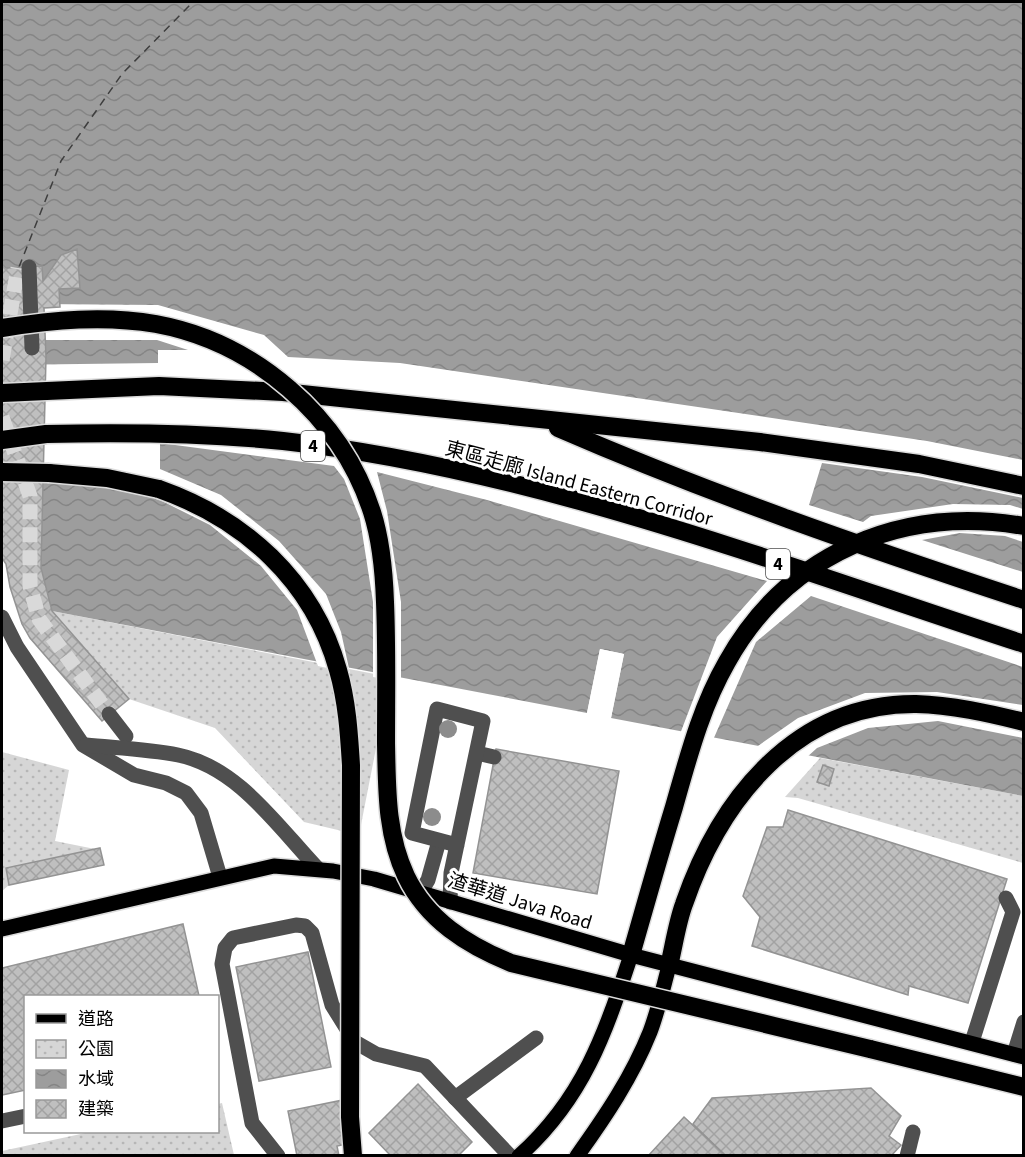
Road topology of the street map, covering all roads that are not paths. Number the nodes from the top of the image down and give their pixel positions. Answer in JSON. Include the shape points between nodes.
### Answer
{"nodes":[{"id":1,"x":29,"y":267,"type":"dead end"},
{"id":2,"x":2,"y":327,"type":"edge"},
{"id":3,"x":32,"y":348,"type":"dead end"},
{"id":4,"x":2,"y":393,"type":"edge"},
{"id":5,"x":543,"y":421,"type":"junction"},
{"id":6,"x":2,"y":440,"type":"edge"},
{"id":7,"x":2,"y":472,"type":"edge"},
{"id":8,"x":1023,"y":486,"type":"edge"},
{"id":9,"x":1023,"y":526,"type":"edge"},
{"id":10,"x":1023,"y":600,"type":"edge"},
{"id":11,"x":2,"y":617,"type":"edge"},
{"id":12,"x":1023,"y":644,"type":"edge"},
{"id":13,"x":109,"y":714,"type":"tunnel mouth"},
{"id":14,"x":1023,"y":722,"type":"edge"},
{"id":15,"x":126,"y":736,"type":"dead end"},
{"id":16,"x":83,"y":745,"type":"junction"},
{"id":17,"x":135,"y":749,"type":"junction"},
{"id":18,"x":477,"y":753,"type":"junction"},
{"id":19,"x":494,"y":757,"type":"dead end"},
{"id":20,"x":134,"y":775,"type":"junction"},
{"id":21,"x":439,"y":841,"type":"junction"},
{"id":22,"x":457,"y":845,"type":"junction"},
{"id":23,"x":318,"y":869,"type":"junction"},
{"id":24,"x":220,"y":878,"type":"junction"},
{"id":25,"x":420,"y":892,"type":"junction"},
{"id":26,"x":1006,"y":898,"type":"dead end"},
{"id":27,"x":450,"y":902,"type":"junction"},
{"id":28,"x":2,"y":929,"type":"edge"},
{"id":29,"x":631,"y":955,"type":"junction"},
{"id":30,"x":669,"y":966,"type":"junction"},
{"id":31,"x":1023,"y":1022,"type":"edge"},
{"id":32,"x":536,"y":1038,"type":"dead end"},
{"id":33,"x":972,"y":1042,"type":"junction"},
{"id":34,"x":1019,"y":1055,"type":"edge"},
{"id":35,"x":1023,"y":1088,"type":"edge"},
{"id":36,"x":455,"y":1098,"type":"junction"},
{"id":37,"x":24,"y":1116,"type":"edge"},
{"id":38,"x":2,"y":1122,"type":"edge"},
{"id":39,"x":913,"y":1132,"type":"dead end"},
{"id":40,"x":582,"y":1152,"type":"edge"},
{"id":41,"x":278,"y":1155,"type":"edge"},
{"id":42,"x":353,"y":1155,"type":"edge"},
{"id":43,"x":510,"y":1155,"type":"edge"},
{"id":44,"x":519,"y":1155,"type":"edge"},
{"id":45,"x":907,"y":1155,"type":"edge"}],
"edges":[{"from":1,"to":3,"type":"street"},
{"from":2,"to":35,"type":"highway","bridge":true,"via":[[118,319],[156,324],[218,342],[251,358],[279,379],[338,444],[373,513],[382,558],[387,791],[392,837],[406,877],[437,920],[471,944],[511,963]]},
{"from":4,"to":5,"type":"highway","name":"東區走廊 Island Eastern Corridor","number":"4","via":[[159,386],[283,392]]},
{"from":5,"to":8,"type":"highway","name":"東區走廊 Island Eastern Corridor","number":"4","via":[[760,442],[919,464]]},
{"from":5,"to":10,"type":"highway","number":"4","via":[[802,525]]},
{"from":6,"to":12,"type":"highway","name":"東區走廊 Island Eastern Corridor","number":"4","bridge":true,"via":[[46,434],[160,432],[283,441],[362,453],[472,475],[652,523]]},
{"from":7,"to":42,"type":"highway","bridge":true,"via":[[134,482],[196,504],[233,525],[267,552],[296,584],[320,623],[338,669],[351,765]]},
{"from":9,"to":29,"type":"highway","via":[[947,521],[884,532],[823,561],[770,605],[740,642],[708,700]]},
{"from":11,"to":16,"type":"street","via":[[17,647]]},
{"from":13,"to":15,"type":"street"},
{"from":14,"to":30,"type":"highway","via":[[962,708],[915,704],[870,709],[827,722],[786,748],[750,783],[712,839],[689,891]]},
{"from":16,"to":17,"type":"street"},
{"from":16,"to":20,"type":"street"},
{"from":17,"to":20,"type":"street"},
{"from":17,"to":23,"type":"street","via":[[179,755],[233,780]]},
{"from":18,"to":19,"type":"street"},
{"from":18,"to":21,"type":"street","via":[[483,719],[436,710],[412,833]]},
{"from":18,"to":22,"type":"street"},
{"from":20,"to":24,"type":"street","via":[[186,793],[201,813]]},
{"from":21,"to":22,"type":"street"},
{"from":21,"to":25,"type":"street"},
{"from":22,"to":27,"type":"street"},
{"from":23,"to":24,"type":"main road","name":"渣華道 Java Road","via":[[274,866]]},
{"from":23,"to":25,"type":"main road","name":"渣華道 Java Road"},
{"from":24,"to":28,"type":"main road","name":"渣華道 Java Road"},
{"from":25,"to":27,"type":"main road","name":"渣華道 Java Road"},
{"from":26,"to":33,"type":"street","via":[[1013,912]]},
{"from":27,"to":29,"type":"main road","name":"渣華道 Java Road"},
{"from":29,"to":30,"type":"main road","name":"渣華道 Java Road"},
{"from":29,"to":44,"type":"main road","via":[[602,1041],[583,1078],[559,1114]]},
{"from":30,"to":33,"type":"main road","name":"渣華道 Java Road"},
{"from":30,"to":40,"type":"main road","via":[[639,1058]]},
{"from":31,"to":34,"type":"street"},
{"from":32,"to":36,"type":"street"},
{"from":33,"to":34,"type":"main road","name":"渣華道 Java Road"},
{"from":36,"to":41,"type":"street","via":[[425,1066],[376,1054],[355,1042],[332,1005],[309,929],[290,925],[240,935],[225,948],[223,971],[252,1123]]},
{"from":36,"to":43,"type":"street"},
{"from":37,"to":38,"type":"street"},
{"from":39,"to":45,"type":"street"}]}
